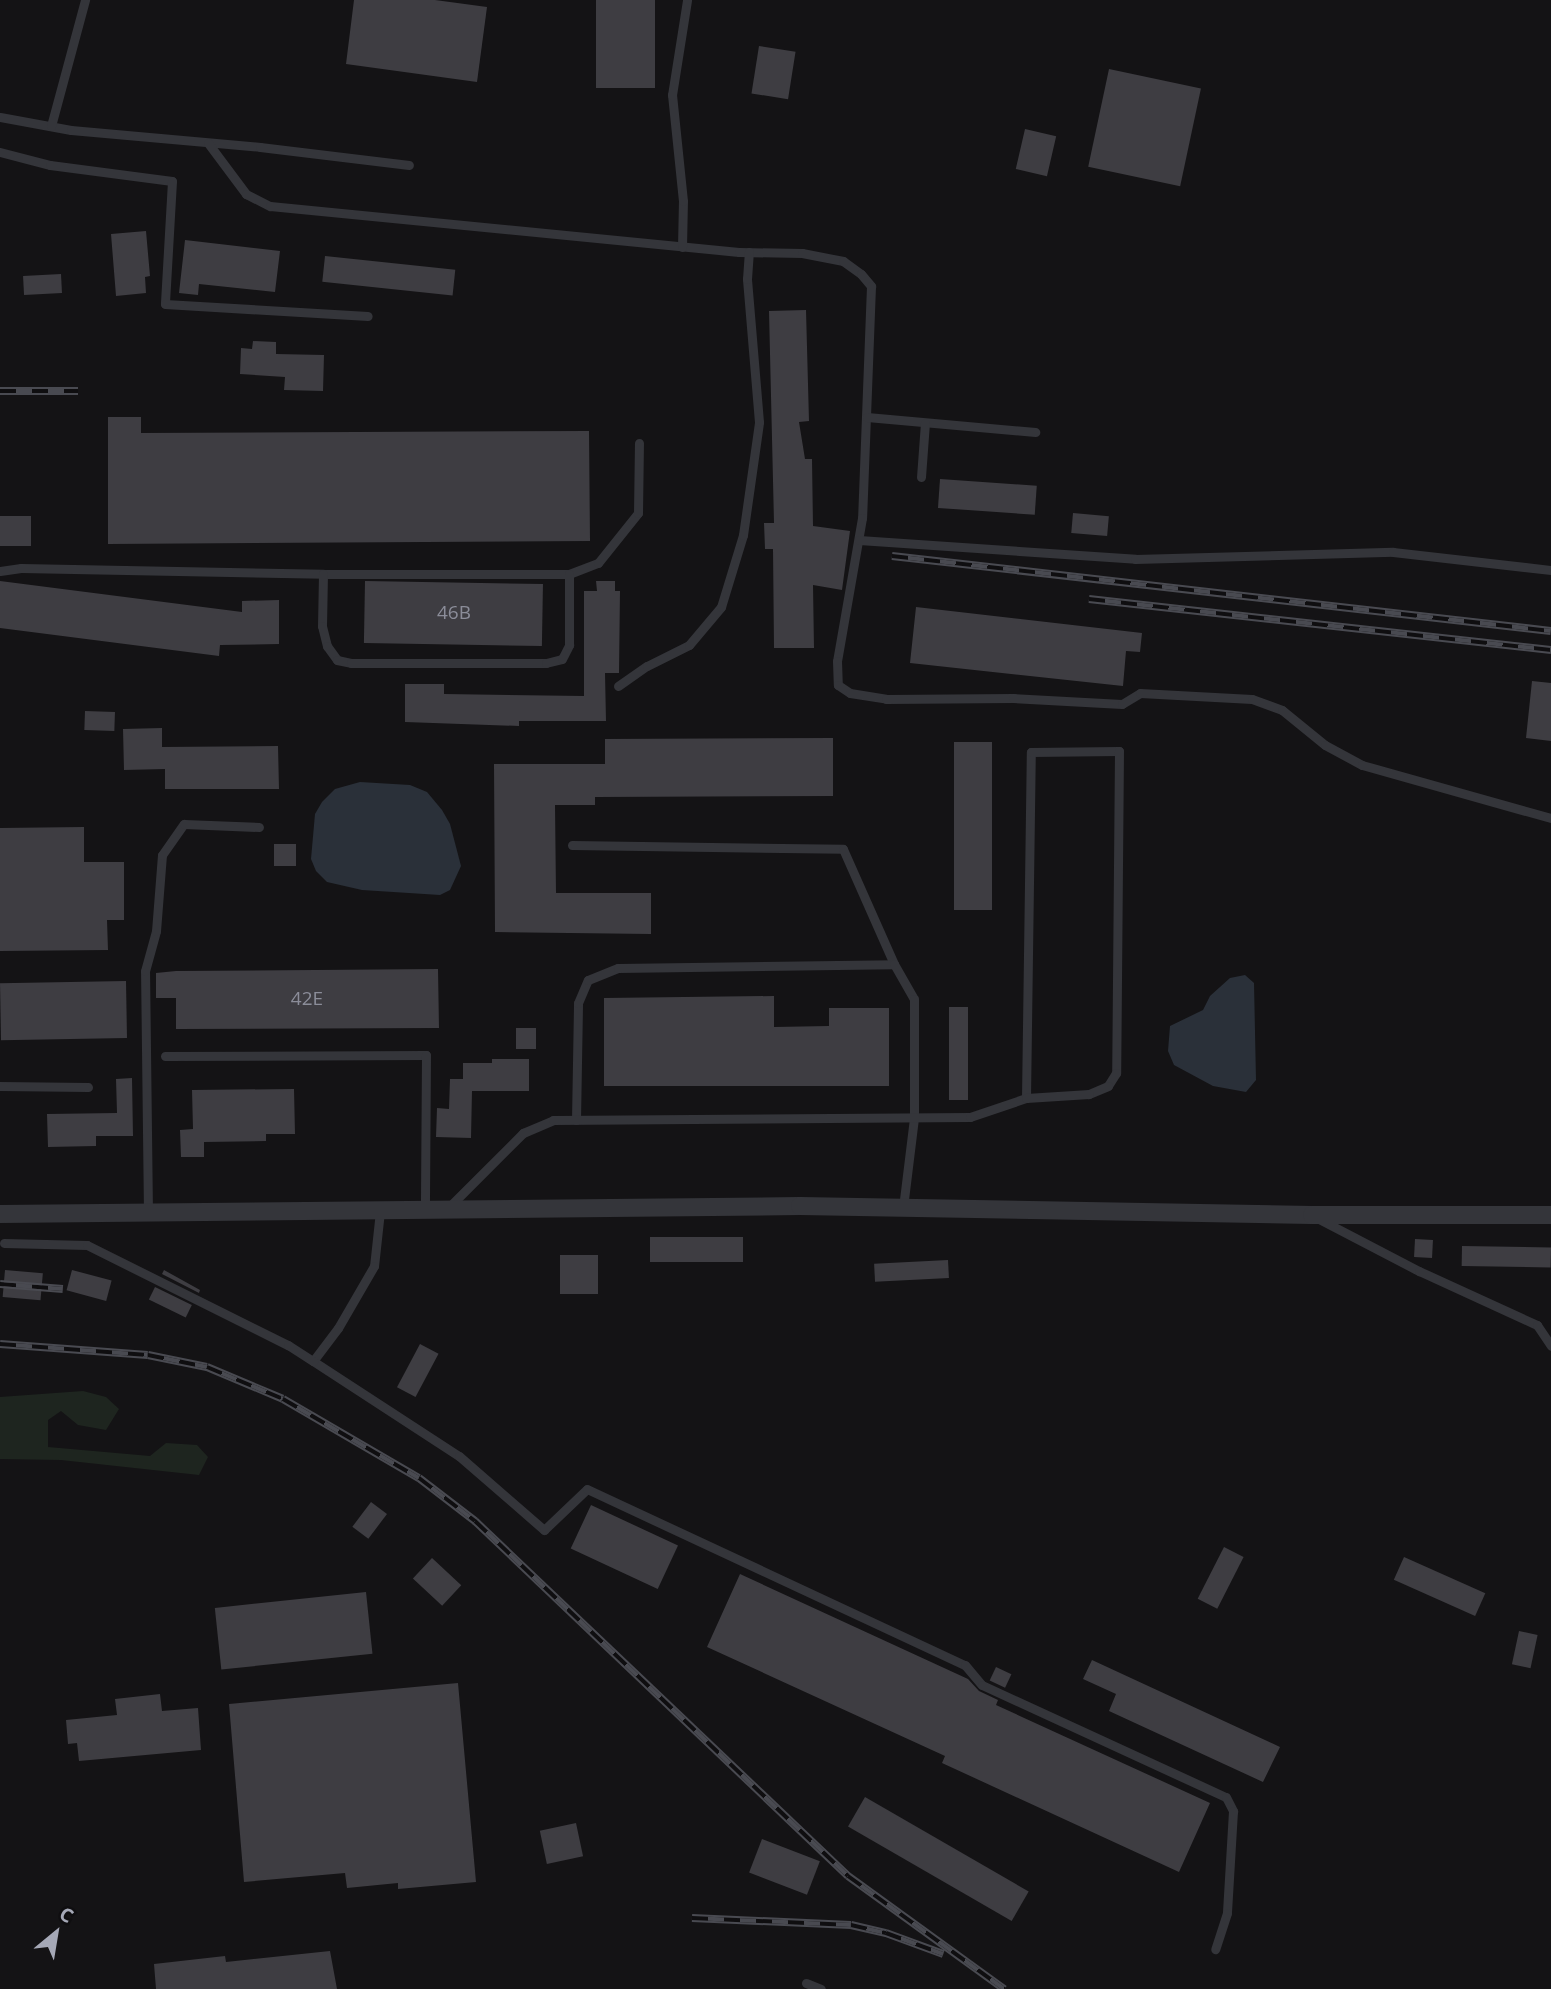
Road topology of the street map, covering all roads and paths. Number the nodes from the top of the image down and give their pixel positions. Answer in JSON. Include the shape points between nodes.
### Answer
{"nodes":[{"id":1,"x":85,"y":0,"type":"edge"},
{"id":2,"x":687,"y":0,"type":"edge"},
{"id":3,"x":0,"y":117,"type":"edge"},
{"id":4,"x":51,"y":126,"type":"junction"},
{"id":5,"x":208,"y":143,"type":"junction"},
{"id":6,"x":0,"y":152,"type":"edge"},
{"id":7,"x":409,"y":165,"type":"dead end"},
{"id":8,"x":682,"y":247,"type":"junction"},
{"id":9,"x":749,"y":252,"type":"junction"},
{"id":10,"x":368,"y":316,"type":"dead end"},
{"id":11,"x":867,"y":417,"type":"junction"},
{"id":12,"x":925,"y":423,"type":"junction"},
{"id":13,"x":1035,"y":432,"type":"dead end"},
{"id":14,"x":639,"y":443,"type":"dead end"},
{"id":15,"x":921,"y":477,"type":"dead end"},
{"id":16,"x":859,"y":540,"type":"junction"},
{"id":17,"x":1551,"y":570,"type":"edge"},
{"id":18,"x":0,"y":571,"type":"edge"},
{"id":19,"x":569,"y":574,"type":"junction"},
{"id":20,"x":323,"y":575,"type":"junction"},
{"id":21,"x":618,"y":686,"type":"dead end"},
{"id":22,"x":1551,"y":818,"type":"edge"},
{"id":23,"x":259,"y":827,"type":"dead end"},
{"id":24,"x":572,"y":845,"type":"dead end"},
{"id":25,"x":894,"y":964,"type":"junction"},
{"id":26,"x":165,"y":1056,"type":"dead end"},
{"id":27,"x":0,"y":1086,"type":"edge"},
{"id":28,"x":88,"y":1087,"type":"dead end"},
{"id":29,"x":1026,"y":1098,"type":"junction"},
{"id":30,"x":914,"y":1118,"type":"junction"},
{"id":31,"x":576,"y":1120,"type":"junction"},
{"id":32,"x":903,"y":1208,"type":"junction"},
{"id":33,"x":425,"y":1211,"type":"junction"},
{"id":34,"x":446,"y":1211,"type":"junction"},
{"id":35,"x":380,"y":1212,"type":"junction"},
{"id":36,"x":148,"y":1213,"type":"junction"},
{"id":37,"x":0,"y":1214,"type":"edge"},
{"id":38,"x":1312,"y":1215,"type":"junction"},
{"id":39,"x":1551,"y":1215,"type":"edge"},
{"id":40,"x":4,"y":1243,"type":"dead end"},
{"id":41,"x":1551,"y":1346,"type":"edge"},
{"id":42,"x":313,"y":1362,"type":"junction"},
{"id":43,"x":1214,"y":1949,"type":"dead end"},
{"id":44,"x":806,"y":1983,"type":"dead end"},
{"id":45,"x":821,"y":1989,"type":"edge"}],
"edges":[{"from":1,"to":4,"type":"lane"},
{"from":2,"to":8,"type":"lane","via":[[672,95],[683,201]]},
{"from":3,"to":4,"type":"lane"},
{"from":4,"to":5,"type":"lane"},
{"from":5,"to":7,"type":"lane"},
{"from":5,"to":8,"type":"lane","via":[[246,194],[270,206]]},
{"from":6,"to":10,"type":"lane","via":[[50,165],[172,181],[165,303]]},
{"from":8,"to":9,"type":"lane"},
{"from":9,"to":11,"type":"lane","via":[[826,256],[843,261],[871,286]]},
{"from":9,"to":21,"type":"lane","via":[[747,279],[759,422],[743,535],[721,607],[689,645]]},
{"from":11,"to":12,"type":"lane"},
{"from":11,"to":16,"type":"lane"},
{"from":12,"to":13,"type":"lane"},
{"from":12,"to":15,"type":"lane"},
{"from":14,"to":19,"type":"lane","via":[[638,513],[598,563]]},
{"from":16,"to":17,"type":"lane","via":[[1135,559],[1393,552]]},
{"from":16,"to":22,"type":"lane","via":[[837,661],[838,685],[850,693],[886,699],[1013,698],[1122,704],[1140,693],[1252,699],[1282,710],[1325,745],[1363,765]]},
{"from":18,"to":20,"type":"lane"},
{"from":19,"to":20,"type":"lane"},
{"from":19,"to":20,"type":"lane","via":[[569,645],[562,659],[546,663],[337,660],[327,646],[323,626]]},
{"from":23,"to":36,"type":"lane","via":[[184,824],[162,855],[156,931],[145,971]]},
{"from":24,"to":25,"type":"lane","via":[[844,849]]},
{"from":25,"to":30,"type":"lane","via":[[914,999]]},
{"from":25,"to":31,"type":"lane","via":[[618,968],[588,980],[578,1003]]},
{"from":26,"to":33,"type":"lane","via":[[426,1055]]},
{"from":27,"to":28,"type":"lane"},
{"from":29,"to":29,"type":"lane","via":[[1031,752],[1119,751],[1116,1073],[1108,1086],[1089,1094]]},
{"from":29,"to":30,"type":"lane","via":[[970,1117]]},
{"from":30,"to":31,"type":"lane"},
{"from":30,"to":32,"type":"lane"},
{"from":31,"to":34,"type":"lane","via":[[553,1120],[523,1133]]},
{"from":32,"to":34,"type":"street"},
{"from":32,"to":38,"type":"street"},
{"from":33,"to":34,"type":"street"},
{"from":33,"to":35,"type":"street"},
{"from":35,"to":36,"type":"street"},
{"from":35,"to":42,"type":"lane","via":[[374,1266]]},
{"from":36,"to":37,"type":"street"},
{"from":38,"to":39,"type":"street"},
{"from":38,"to":41,"type":"lane","via":[[1537,1325]]},
{"from":40,"to":42,"type":"lane","via":[[88,1245]]},
{"from":42,"to":43,"type":"lane","via":[[459,1456],[544,1530],[587,1489],[965,1665],[982,1685],[1226,1797],[1233,1811],[1227,1913]]},
{"from":44,"to":45,"type":"lane"}]}
